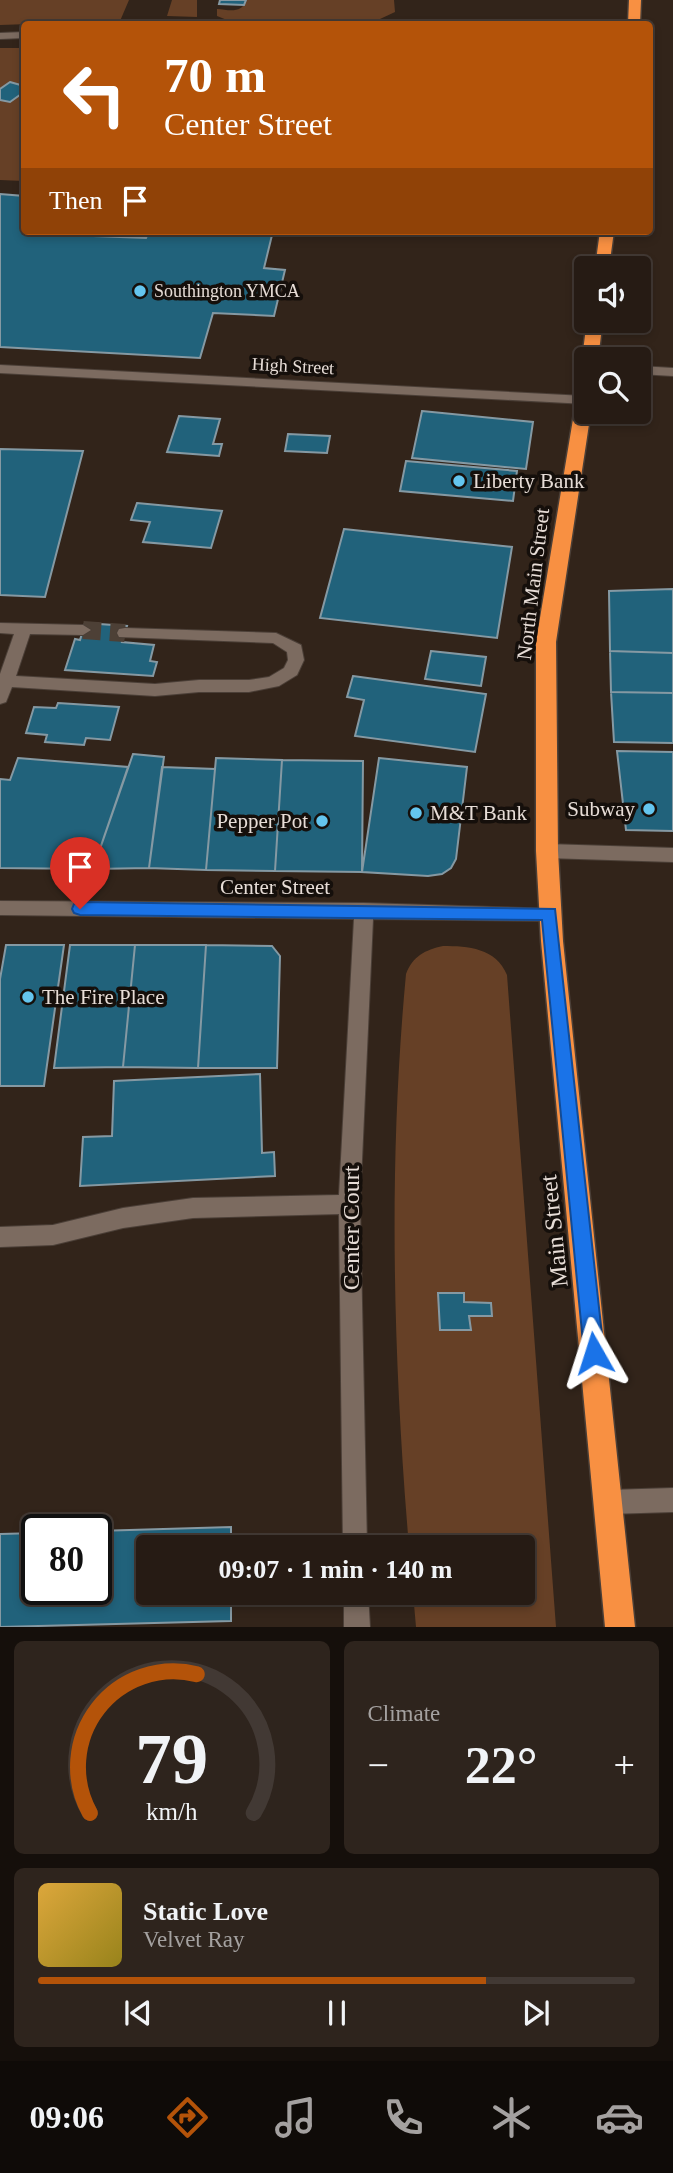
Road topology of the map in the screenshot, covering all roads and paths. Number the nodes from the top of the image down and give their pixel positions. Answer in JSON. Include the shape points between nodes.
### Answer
{"nodes":[{"id":1,"x":635,"y":0,"type":"edge"},
{"id":2,"x":634,"y":21,"type":"edge"},
{"id":3,"x":21,"y":35,"type":"edge"},
{"id":4,"x":0,"y":36,"type":"edge"},
{"id":5,"x":606,"y":235,"type":"edge"},
{"id":6,"x":604,"y":256,"type":"edge"},
{"id":7,"x":0,"y":369,"type":"edge"},
{"id":8,"x":651,"y":371,"type":"edge"},
{"id":9,"x":673,"y":372,"type":"edge"},
{"id":10,"x":574,"y":393,"type":"edge"},
{"id":11,"x":581,"y":424,"type":"edge"},
{"id":12,"x":0,"y":628,"type":"edge"},
{"id":13,"x":24,"y":628,"type":"junction"},
{"id":14,"x":83,"y":630,"type":"tunnel mouth"},
{"id":15,"x":125,"y":633,"type":"tunnel mouth"},
{"id":16,"x":8,"y":681,"type":"junction"},
{"id":17,"x":0,"y":698,"type":"edge"},
{"id":18,"x":547,"y":851,"type":"junction"},
{"id":19,"x":673,"y":855,"type":"edge"},
{"id":20,"x":0,"y":908,"type":"edge"},
{"id":21,"x":364,"y":910,"type":"junction"},
{"id":22,"x":549,"y":914,"type":"junction"},
{"id":23,"x":349,"y":1204,"type":"junction"},
{"id":24,"x":0,"y":1237,"type":"edge"},
{"id":25,"x":673,"y":1500,"type":"edge"},
{"id":26,"x":610,"y":1502,"type":"junction"},
{"id":27,"x":355,"y":1535,"type":"edge"},
{"id":28,"x":356,"y":1605,"type":"edge"},
{"id":29,"x":357,"y":1627,"type":"edge"},
{"id":30,"x":620,"y":1627,"type":"edge"}],
"edges":[{"from":1,"to":2,"type":"highway"},
{"from":3,"to":4,"type":"street"},
{"from":5,"to":6,"type":"highway"},
{"from":7,"to":10,"type":"street","name":"High Street"},
{"from":8,"to":9,"type":"street"},
{"from":11,"to":18,"type":"highway","name":"North Main Street","via":[[546,642]]},
{"from":12,"to":13,"type":"street"},
{"from":13,"to":14,"type":"street"},
{"from":13,"to":16,"type":"street"},
{"from":15,"to":16,"type":"street","via":[[276,638],[295,649],[296,660],[291,671],[273,682],[248,686],[155,690]]},
{"from":16,"to":17,"type":"street"},
{"from":18,"to":19,"type":"street"},
{"from":18,"to":22,"type":"highway","name":"North Main Street"},
{"from":20,"to":21,"type":"street","name":"Center Street"},
{"from":21,"to":22,"type":"street","name":"Center Street"},
{"from":21,"to":23,"type":"street","name":"Center Court"},
{"from":22,"to":26,"type":"highway","name":"Main Street"},
{"from":23,"to":24,"type":"street","via":[[194,1208],[123,1218],[53,1235]]},
{"from":23,"to":27,"type":"street","name":"Center Court"},
{"from":25,"to":26,"type":"street"},
{"from":26,"to":30,"type":"highway","name":"Main Street"},
{"from":28,"to":29,"type":"street"}]}
